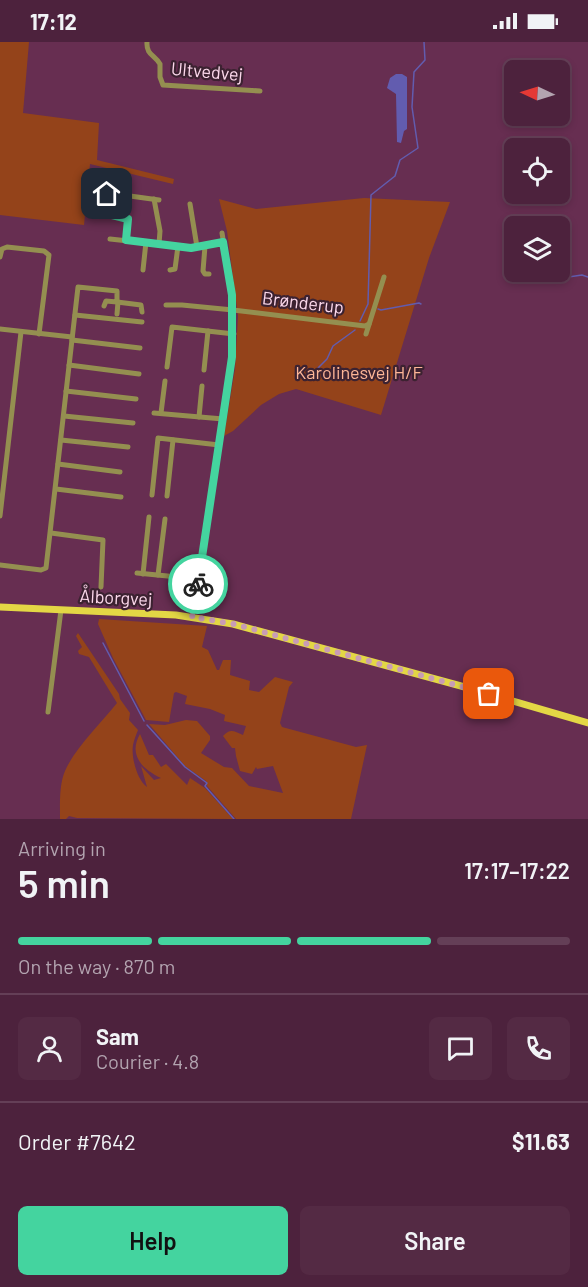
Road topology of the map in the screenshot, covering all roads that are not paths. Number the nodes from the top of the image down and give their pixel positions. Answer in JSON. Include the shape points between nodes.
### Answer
{"nodes":[{"id":1,"x":147,"y":42,"type":"edge"},
{"id":2,"x":260,"y":91,"type":"dead end"},
{"id":3,"x":190,"y":204,"type":"dead end"},
{"id":4,"x":222,"y":234,"type":"dead end"},
{"id":5,"x":110,"y":239,"type":"dead end"},
{"id":6,"x":126,"y":240,"type":"junction"},
{"id":7,"x":146,"y":242,"type":"junction"},
{"id":8,"x":223,"y":242,"type":"junction"},
{"id":9,"x":159,"y":244,"type":"junction"},
{"id":10,"x":177,"y":246,"type":"junction"},
{"id":11,"x":205,"y":246,"type":"junction"},
{"id":12,"x":197,"y":247,"type":"junction"},
{"id":13,"x":0,"y":257,"type":"edge"},
{"id":14,"x":143,"y":270,"type":"dead end"},
{"id":15,"x":170,"y":270,"type":"dead end"},
{"id":16,"x":209,"y":274,"type":"dead end"},
{"id":17,"x":384,"y":277,"type":"dead end"},
{"id":18,"x":117,"y":302,"type":"junction"},
{"id":19,"x":104,"y":306,"type":"dead end"},
{"id":20,"x":166,"y":306,"type":"dead end"},
{"id":21,"x":233,"y":310,"type":"junction"},
{"id":22,"x":142,"y":312,"type":"dead end"},
{"id":23,"x":117,"y":314,"type":"dead end"},
{"id":24,"x":75,"y":315,"type":"junction"},
{"id":25,"x":142,"y":322,"type":"dead end"},
{"id":26,"x":369,"y":324,"type":"junction"},
{"id":27,"x":0,"y":329,"type":"edge"},
{"id":28,"x":21,"y":332,"type":"junction"},
{"id":29,"x":208,"y":332,"type":"junction"},
{"id":30,"x":39,"y":334,"type":"junction"},
{"id":31,"x":234,"y":334,"type":"junction"},
{"id":32,"x":366,"y":334,"type":"dead end"},
{"id":33,"x":72,"y":339,"type":"junction"},
{"id":34,"x":140,"y":348,"type":"dead end"},
{"id":35,"x":69,"y":365,"type":"junction"},
{"id":36,"x":167,"y":367,"type":"dead end"},
{"id":37,"x":204,"y":370,"type":"dead end"},
{"id":38,"x":139,"y":374,"type":"dead end"},
{"id":39,"x":165,"y":381,"type":"dead end"},
{"id":40,"x":202,"y":386,"type":"dead end"},
{"id":41,"x":66,"y":391,"type":"junction"},
{"id":42,"x":136,"y":399,"type":"dead end"},
{"id":43,"x":64,"y":416,"type":"junction"},
{"id":44,"x":199,"y":417,"type":"junction"},
{"id":45,"x":223,"y":419,"type":"junction"},
{"id":46,"x":133,"y":423,"type":"dead end"},
{"id":47,"x":61,"y":440,"type":"junction"},
{"id":48,"x":173,"y":440,"type":"junction"},
{"id":49,"x":219,"y":445,"type":"junction"},
{"id":50,"x":128,"y":447,"type":"dead end"},
{"id":51,"x":58,"y":464,"type":"junction"},
{"id":52,"x":120,"y":472,"type":"dead end"},
{"id":53,"x":56,"y":489,"type":"junction"},
{"id":54,"x":152,"y":495,"type":"dead end"},
{"id":55,"x":167,"y":496,"type":"dead end"},
{"id":56,"x":121,"y":497,"type":"dead end"},
{"id":57,"x":0,"y":516,"type":"edge"},
{"id":58,"x":149,"y":517,"type":"dead end"},
{"id":59,"x":165,"y":519,"type":"dead end"},
{"id":60,"x":51,"y":533,"type":"junction"},
{"id":61,"x":0,"y":565,"type":"edge"},
{"id":62,"x":158,"y":575,"type":"junction"},
{"id":63,"x":198,"y":579,"type":"junction"},
{"id":64,"x":101,"y":587,"type":"dead end"},
{"id":65,"x":0,"y":607,"type":"edge"},
{"id":66,"x":61,"y":610,"type":"junction"},
{"id":67,"x":192,"y":617,"type":"junction"},
{"id":68,"x":48,"y":712,"type":"dead end"},
{"id":69,"x":588,"y":723,"type":"edge"}],
"edges":[{"from":1,"to":2,"type":"street","name":"Ultvedvej","via":[[148,53],[160,64],[163,85]]},
{"from":3,"to":12,"type":"street"},
{"from":4,"to":8,"type":"street"},
{"from":5,"to":6,"type":"street"},
{"from":6,"to":7,"type":"street"},
{"from":6,"to":9,"type":"street","via":[[128,219],[112,215],[105,207],[106,195],[113,190],[124,189],[130,196],[156,199]]},
{"from":7,"to":9,"type":"street"},
{"from":7,"to":14,"type":"street"},
{"from":8,"to":11,"type":"street"},
{"from":8,"to":21,"type":"street"},
{"from":9,"to":10,"type":"street"},
{"from":10,"to":12,"type":"street"},
{"from":10,"to":15,"type":"street","via":[[175,269]]},
{"from":11,"to":12,"type":"street"},
{"from":11,"to":16,"type":"street","via":[[203,273]]},
{"from":13,"to":30,"type":"street","via":[[7,247],[49,255]]},
{"from":17,"to":26,"type":"street","name":"Brønderup"},
{"from":18,"to":19,"type":"street","via":[[106,301]]},
{"from":18,"to":22,"type":"street","via":[[141,305]]},
{"from":18,"to":23,"type":"street"},
{"from":18,"to":24,"type":"street","via":[[116,290],[79,286]]},
{"from":20,"to":21,"type":"street","name":"Brønderup"},
{"from":21,"to":26,"type":"street","name":"Brønderup"},
{"from":21,"to":31,"type":"street"},
{"from":24,"to":25,"type":"street"},
{"from":24,"to":33,"type":"street"},
{"from":26,"to":32,"type":"street","name":"Brønderup"},
{"from":27,"to":28,"type":"street"},
{"from":28,"to":30,"type":"street"},
{"from":28,"to":57,"type":"street"},
{"from":29,"to":31,"type":"street"},
{"from":29,"to":36,"type":"street","via":[[171,328]]},
{"from":29,"to":37,"type":"street"},
{"from":30,"to":33,"type":"street"},
{"from":31,"to":45,"type":"street"},
{"from":33,"to":34,"type":"street"},
{"from":33,"to":35,"type":"street"},
{"from":35,"to":38,"type":"street"},
{"from":35,"to":41,"type":"street"},
{"from":39,"to":44,"type":"street","via":[[157,413]]},
{"from":40,"to":44,"type":"street"},
{"from":41,"to":42,"type":"street"},
{"from":41,"to":43,"type":"street"},
{"from":43,"to":46,"type":"street"},
{"from":43,"to":47,"type":"street"},
{"from":44,"to":45,"type":"street"},
{"from":45,"to":49,"type":"street"},
{"from":47,"to":50,"type":"street"},
{"from":47,"to":51,"type":"street"},
{"from":48,"to":49,"type":"street"},
{"from":48,"to":54,"type":"street","via":[[158,439]]},
{"from":48,"to":55,"type":"street"},
{"from":49,"to":63,"type":"street"},
{"from":51,"to":52,"type":"street"},
{"from":51,"to":53,"type":"street"},
{"from":53,"to":56,"type":"street"},
{"from":53,"to":60,"type":"street"},
{"from":58,"to":62,"type":"street","via":[[140,574]]},
{"from":59,"to":62,"type":"street"},
{"from":60,"to":61,"type":"street","via":[[45,569]]},
{"from":60,"to":64,"type":"street","via":[[103,540]]},
{"from":62,"to":63,"type":"street"},
{"from":63,"to":67,"type":"street"},
{"from":65,"to":66,"type":"main road","name":"Ålborgvej"},
{"from":66,"to":67,"type":"main road","name":"Ålborgvej"},
{"from":66,"to":68,"type":"street","name":"Ålborgvej"},
{"from":67,"to":69,"type":"main road","name":"Ålborgvej","via":[[234,624]]}]}
